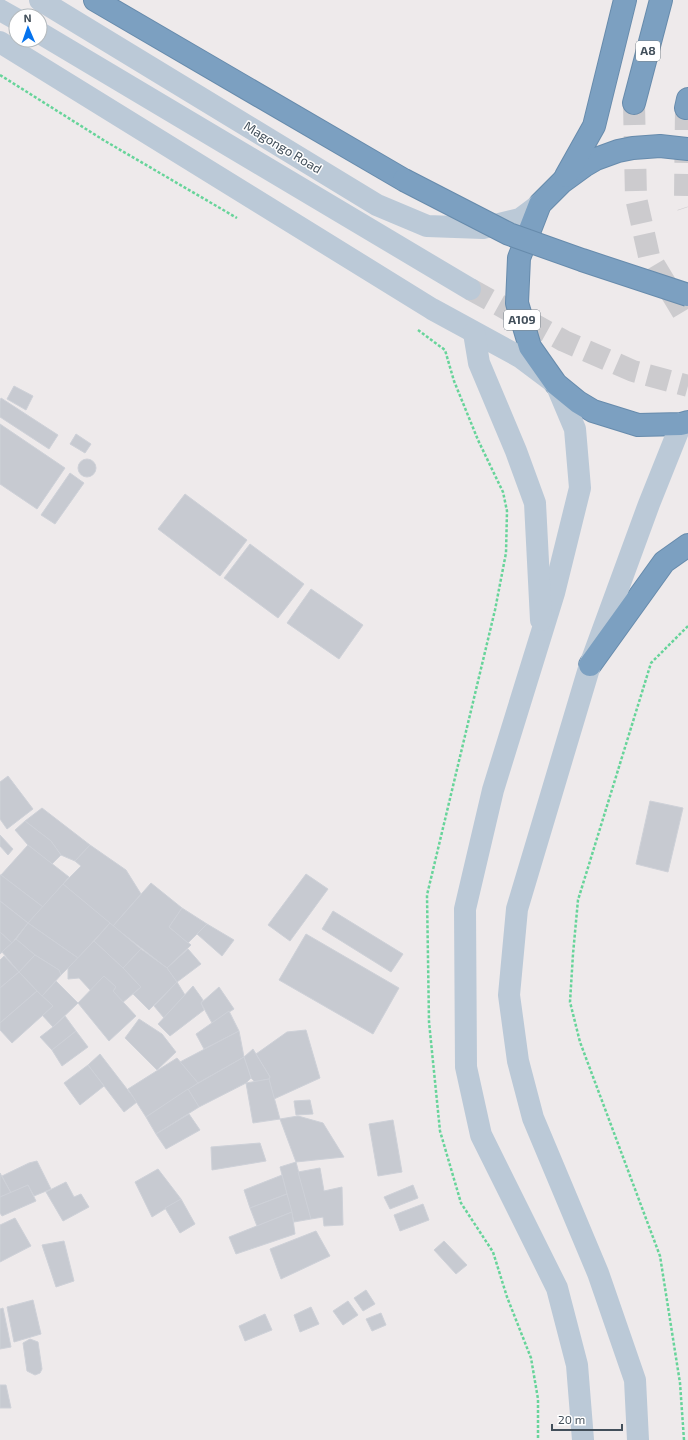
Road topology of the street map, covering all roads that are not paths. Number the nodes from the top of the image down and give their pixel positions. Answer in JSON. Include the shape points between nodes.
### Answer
{"nodes":[{"id":1,"x":40,"y":0,"type":"edge"},
{"id":2,"x":95,"y":0,"type":"edge"},
{"id":3,"x":625,"y":0,"type":"edge"},
{"id":4,"x":661,"y":0,"type":"edge"},
{"id":5,"x":48,"y":39,"type":"edge"},
{"id":6,"x":0,"y":42,"type":"edge"},
{"id":7,"x":634,"y":103,"type":"tunnel mouth"},
{"id":8,"x":688,"y":149,"type":"edge"},
{"id":9,"x":562,"y":182,"type":"junction"},
{"id":10,"x":540,"y":204,"type":"junction"},
{"id":11,"x":470,"y":289,"type":"tunnel mouth"},
{"id":12,"x":688,"y":295,"type":"edge"},
{"id":13,"x":474,"y":332,"type":"junction"},
{"id":14,"x":556,"y":384,"type":"junction"},
{"id":15,"x":686,"y":425,"type":"edge"},
{"id":16,"x":688,"y":545,"type":"edge"},
{"id":17,"x":542,"y":633,"type":"junction"},
{"id":18,"x":590,"y":665,"type":"junction"},
{"id":19,"x":583,"y":1440,"type":"edge"},
{"id":20,"x":638,"y":1440,"type":"edge"}],
"edges":[{"from":1,"to":10,"type":"main road","name":"Magongo Road","via":[[377,205],[427,226],[483,228],[520,219]]},
{"from":2,"to":12,"type":"highway","bridge":true,"via":[[404,180],[509,234]]},
{"from":3,"to":9,"type":"highway","via":[[594,126]]},
{"from":4,"to":7,"type":"highway","number":"A8"},
{"from":5,"to":11,"type":"main road","name":"Magongo Road"},
{"from":6,"to":13,"type":"main road","via":[[432,309]]},
{"from":8,"to":9,"type":"highway","number":"A109","via":[[660,146],[618,151],[590,162]]},
{"from":9,"to":10,"type":"highway","number":"A109"},
{"from":10,"to":14,"type":"highway","number":"A109","via":[[518,258],[517,303],[530,347]]},
{"from":13,"to":14,"type":"main road","via":[[520,357]]},
{"from":13,"to":17,"type":"main road","via":[[479,363],[535,503]]},
{"from":14,"to":15,"type":"highway","number":"A109","via":[[593,411],[638,425]]},
{"from":14,"to":17,"type":"main road","via":[[574,429],[580,488]]},
{"from":15,"to":18,"type":"main road","via":[[649,504]]},
{"from":16,"to":18,"type":"highway","via":[[664,562]]},
{"from":17,"to":19,"type":"main road","via":[[493,790],[465,909],[466,1067],[481,1135],[557,1288],[577,1365]]},
{"from":18,"to":20,"type":"main road","via":[[517,909],[509,995],[518,1061],[533,1118],[598,1273],[635,1380]]}]}
